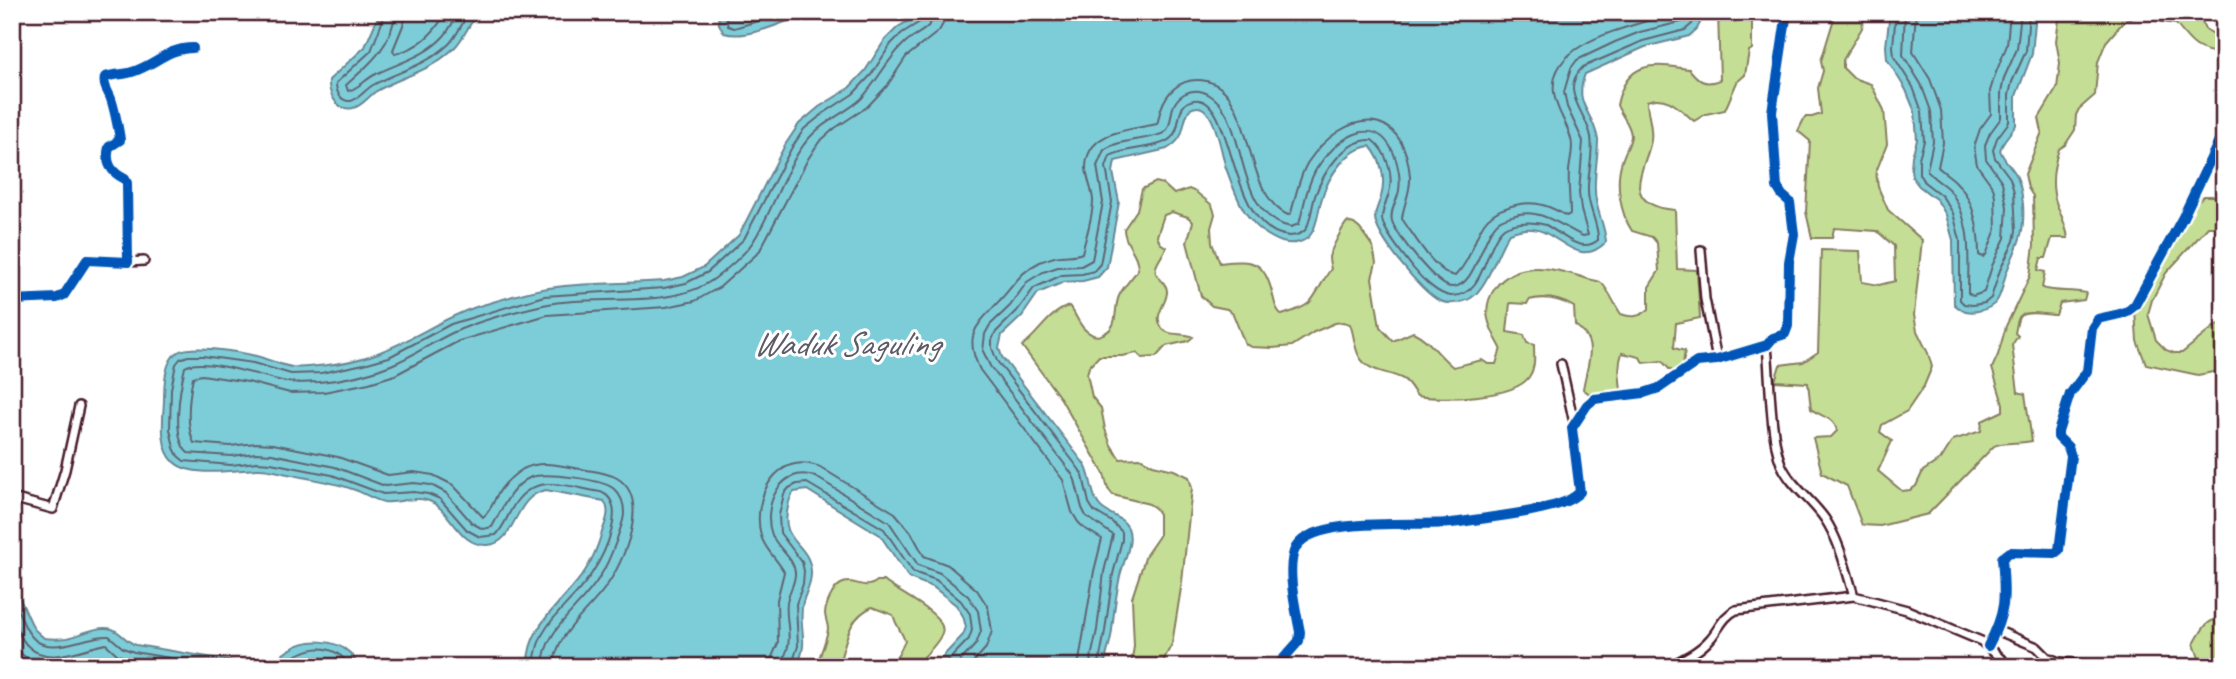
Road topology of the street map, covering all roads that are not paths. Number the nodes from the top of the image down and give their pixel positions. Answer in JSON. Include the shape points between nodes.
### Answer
{"nodes":[{"id":1,"x":1787,"y":12,"type":"edge"},
{"id":2,"x":193,"y":48,"type":"dead end"},
{"id":3,"x":2224,"y":131,"type":"edge"},
{"id":4,"x":1701,"y":250,"type":"dead end"},
{"id":5,"x":144,"y":261,"type":"dead end"},
{"id":6,"x":128,"y":262,"type":"junction"},
{"id":7,"x":12,"y":300,"type":"edge"},
{"id":8,"x":1767,"y":345,"type":"junction"},
{"id":9,"x":1717,"y":360,"type":"junction"},
{"id":10,"x":1561,"y":364,"type":"dead end"},
{"id":11,"x":79,"y":406,"type":"dead end"},
{"id":12,"x":1574,"y":423,"type":"junction"},
{"id":13,"x":12,"y":498,"type":"edge"},
{"id":14,"x":1854,"y":596,"type":"junction"},
{"id":15,"x":1996,"y":630,"type":"junction"},
{"id":16,"x":1988,"y":646,"type":"junction"},
{"id":17,"x":1276,"y":667,"type":"edge"},
{"id":18,"x":1668,"y":667,"type":"edge"},
{"id":19,"x":2010,"y":667,"type":"edge"},
{"id":20,"x":2107,"y":667,"type":"edge"}],
"edges":[{"from":1,"to":8,"type":"street","via":[[1772,112],[1777,187],[1790,202],[1794,241],[1787,330]]},
{"from":2,"to":6,"type":"street","via":[[175,50],[134,72],[104,79],[120,140],[109,147],[108,160],[113,172],[127,183]]},
{"from":3,"to":15,"type":"street","via":[[2135,305],[2122,314],[2098,319],[2092,328],[2087,372],[2070,394],[2058,432],[2071,456],[2059,550],[2005,554],[2003,613]]},
{"from":4,"to":9,"type":"street"},
{"from":5,"to":6,"type":"street"},
{"from":6,"to":7,"type":"street","via":[[87,260],[64,295]]},
{"from":8,"to":9,"type":"street"},
{"from":8,"to":14,"type":"street","via":[[1781,462],[1825,520]]},
{"from":9,"to":12,"type":"street","via":[[1697,362],[1644,393],[1594,399]]},
{"from":10,"to":12,"type":"street"},
{"from":11,"to":13,"type":"street","via":[[53,509]]},
{"from":12,"to":17,"type":"street","via":[[1581,487],[1577,495],[1559,504],[1449,523],[1333,528],[1300,543],[1292,568],[1299,640]]},
{"from":14,"to":16,"type":"street","via":[[1907,610]]},
{"from":14,"to":18,"type":"street","via":[[1728,613],[1710,639]]},
{"from":15,"to":16,"type":"street"},
{"from":15,"to":20,"type":"street","via":[[2038,646],[2059,662]]},
{"from":16,"to":19,"type":"street"}]}
